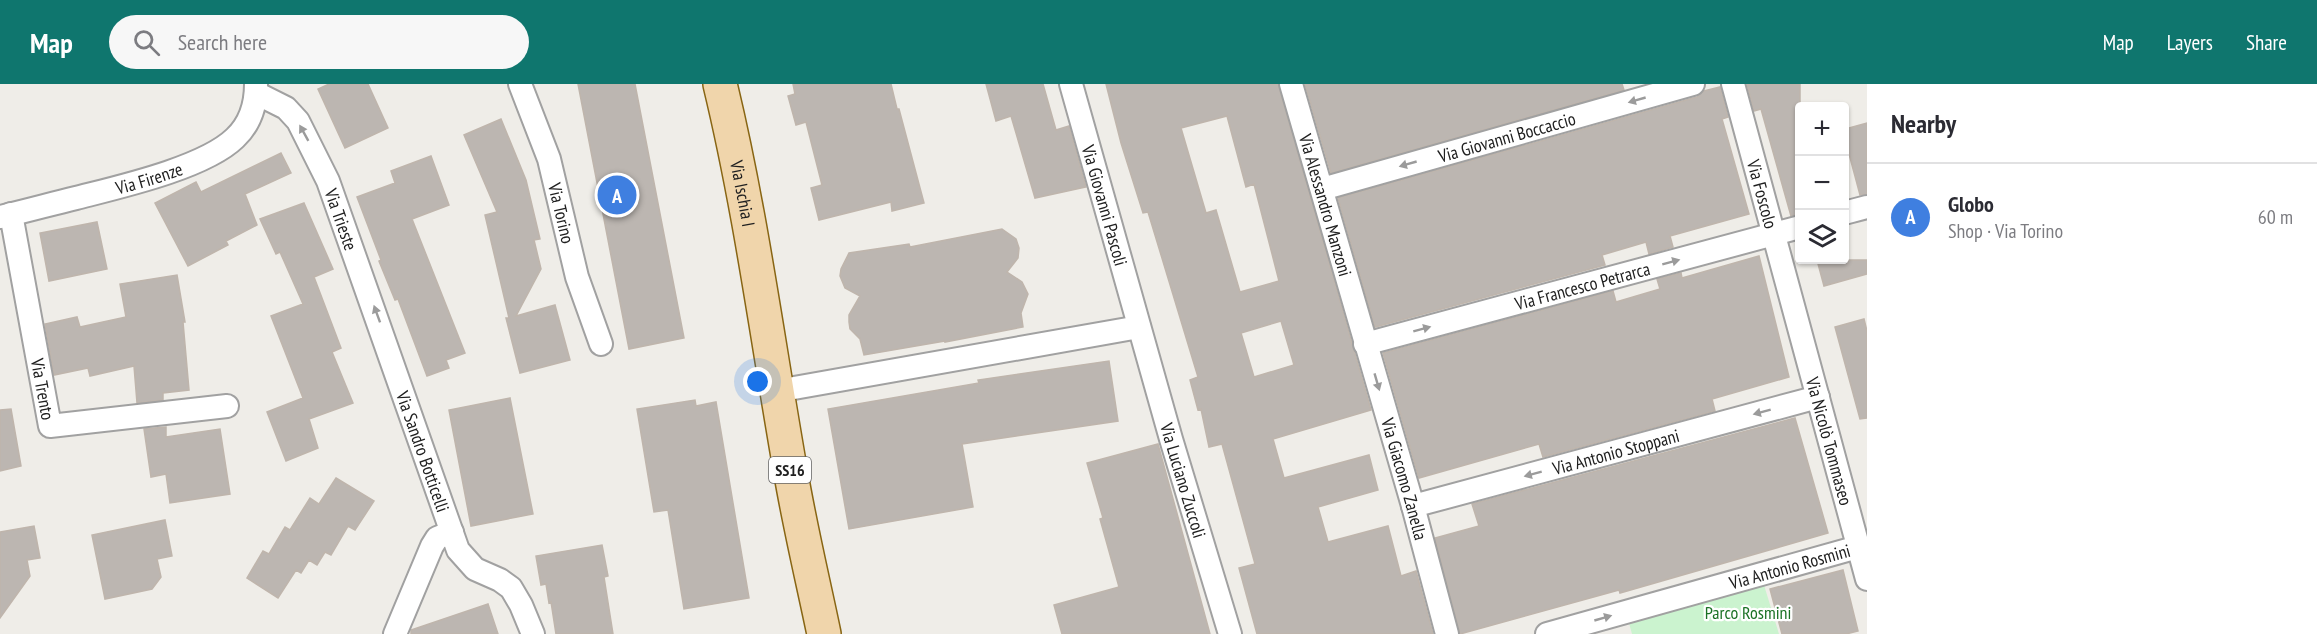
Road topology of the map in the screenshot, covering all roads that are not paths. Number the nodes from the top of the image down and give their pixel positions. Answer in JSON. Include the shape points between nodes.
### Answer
{"nodes":[{"id":1,"x":520,"y":84,"type":"edge"},
{"id":2,"x":1071,"y":84,"type":"edge"},
{"id":3,"x":1292,"y":84,"type":"edge"},
{"id":4,"x":1693,"y":84,"type":"edge"},
{"id":5,"x":1733,"y":84,"type":"edge"},
{"id":6,"x":723,"y":87,"type":"edge"},
{"id":7,"x":256,"y":89,"type":"edge"},
{"id":8,"x":1322,"y":189,"type":"junction"},
{"id":9,"x":1867,"y":207,"type":"edge"},
{"id":10,"x":1849,"y":212,"type":"edge"},
{"id":11,"x":6,"y":216,"type":"edge"},
{"id":12,"x":1795,"y":228,"type":"edge"},
{"id":13,"x":1775,"y":234,"type":"junction"},
{"id":14,"x":1794,"y":304,"type":"joint"},
{"id":15,"x":1139,"y":327,"type":"junction"},
{"id":16,"x":1363,"y":334,"type":"junction"},
{"id":17,"x":601,"y":344,"type":"dead end"},
{"id":18,"x":396,"y":369,"type":"joint"},
{"id":19,"x":777,"y":391,"type":"junction"},
{"id":20,"x":1818,"y":397,"type":"junction"},
{"id":21,"x":227,"y":406,"type":"dead end"},
{"id":22,"x":1413,"y":506,"type":"junction"},
{"id":23,"x":452,"y":532,"type":"junction"},
{"id":24,"x":1858,"y":546,"type":"junction"},
{"id":25,"x":1867,"y":579,"type":"edge"},
{"id":26,"x":395,"y":634,"type":"edge"},
{"id":27,"x":533,"y":634,"type":"edge"},
{"id":28,"x":824,"y":634,"type":"edge"},
{"id":29,"x":1230,"y":634,"type":"edge"},
{"id":30,"x":1447,"y":634,"type":"edge"},
{"id":31,"x":1547,"y":634,"type":"edge"}],
"edges":[{"from":1,"to":17,"type":"street","name":"Via Torino","via":[[549,159],[576,277]]},
{"from":2,"to":15,"type":"street","name":"Via Giovanni Pascoli"},
{"from":3,"to":8,"type":"street","name":"Via Alessandro Manzoni"},
{"from":4,"to":8,"type":"street","name":"Via Giovanni Boccaccio","one_way":true},
{"from":5,"to":13,"type":"street","name":"Via Foscolo"},
{"from":6,"to":19,"type":"main road","name":"Via Ischia I","number":"SS16"},
{"from":7,"to":11,"type":"street","name":"Via Firenze","via":[[251,113],[241,132],[211,154],[157,176]]},
{"from":18,"to":7,"type":"street","name":"Via Trieste","one_way":true,"via":[[338,204],[305,134],[286,108]]},
{"from":8,"to":16,"type":"street","name":"Via Alessandro Manzoni"},
{"from":9,"to":10,"type":"street"},
{"from":11,"to":21,"type":"street","name":"Via Trento","via":[[50,426]]},
{"from":12,"to":13,"type":"street","name":"Via Francesco Petrarca"},
{"from":13,"to":14,"type":"street","name":"Via Foscolo"},
{"from":16,"to":13,"type":"street","name":"Via Francesco Petrarca","one_way":true},
{"from":14,"to":20,"type":"street","name":"Via Nicolò Tommaseo"},
{"from":15,"to":19,"type":"street"},
{"from":15,"to":29,"type":"street","name":"Via Luciano Zuccoli"},
{"from":16,"to":22,"type":"street","name":"Via Giacomo Zanella","one_way":true},
{"from":18,"to":23,"type":"street","name":"Via Sandro Botticelli"},
{"from":19,"to":28,"type":"main road","number":"SS16"},
{"from":20,"to":22,"type":"street","name":"Via Antonio Stoppani","one_way":true},
{"from":20,"to":24,"type":"street","name":"Via Nicolò Tommaseo"},
{"from":22,"to":30,"type":"street","name":"Via Giacomo Zanella"},
{"from":23,"to":26,"type":"street","name":"Via Sandro Botticelli","via":[[437,538],[432,546]]},
{"from":23,"to":27,"type":"street","name":"Via Sandro Botticelli","via":[[458,550],[475,569],[511,588]]},
{"from":24,"to":25,"type":"street","name":"Via Nicolò Tommaseo"},
{"from":31,"to":24,"type":"street","name":"Via Antonio Rosmini","one_way":true}]}
